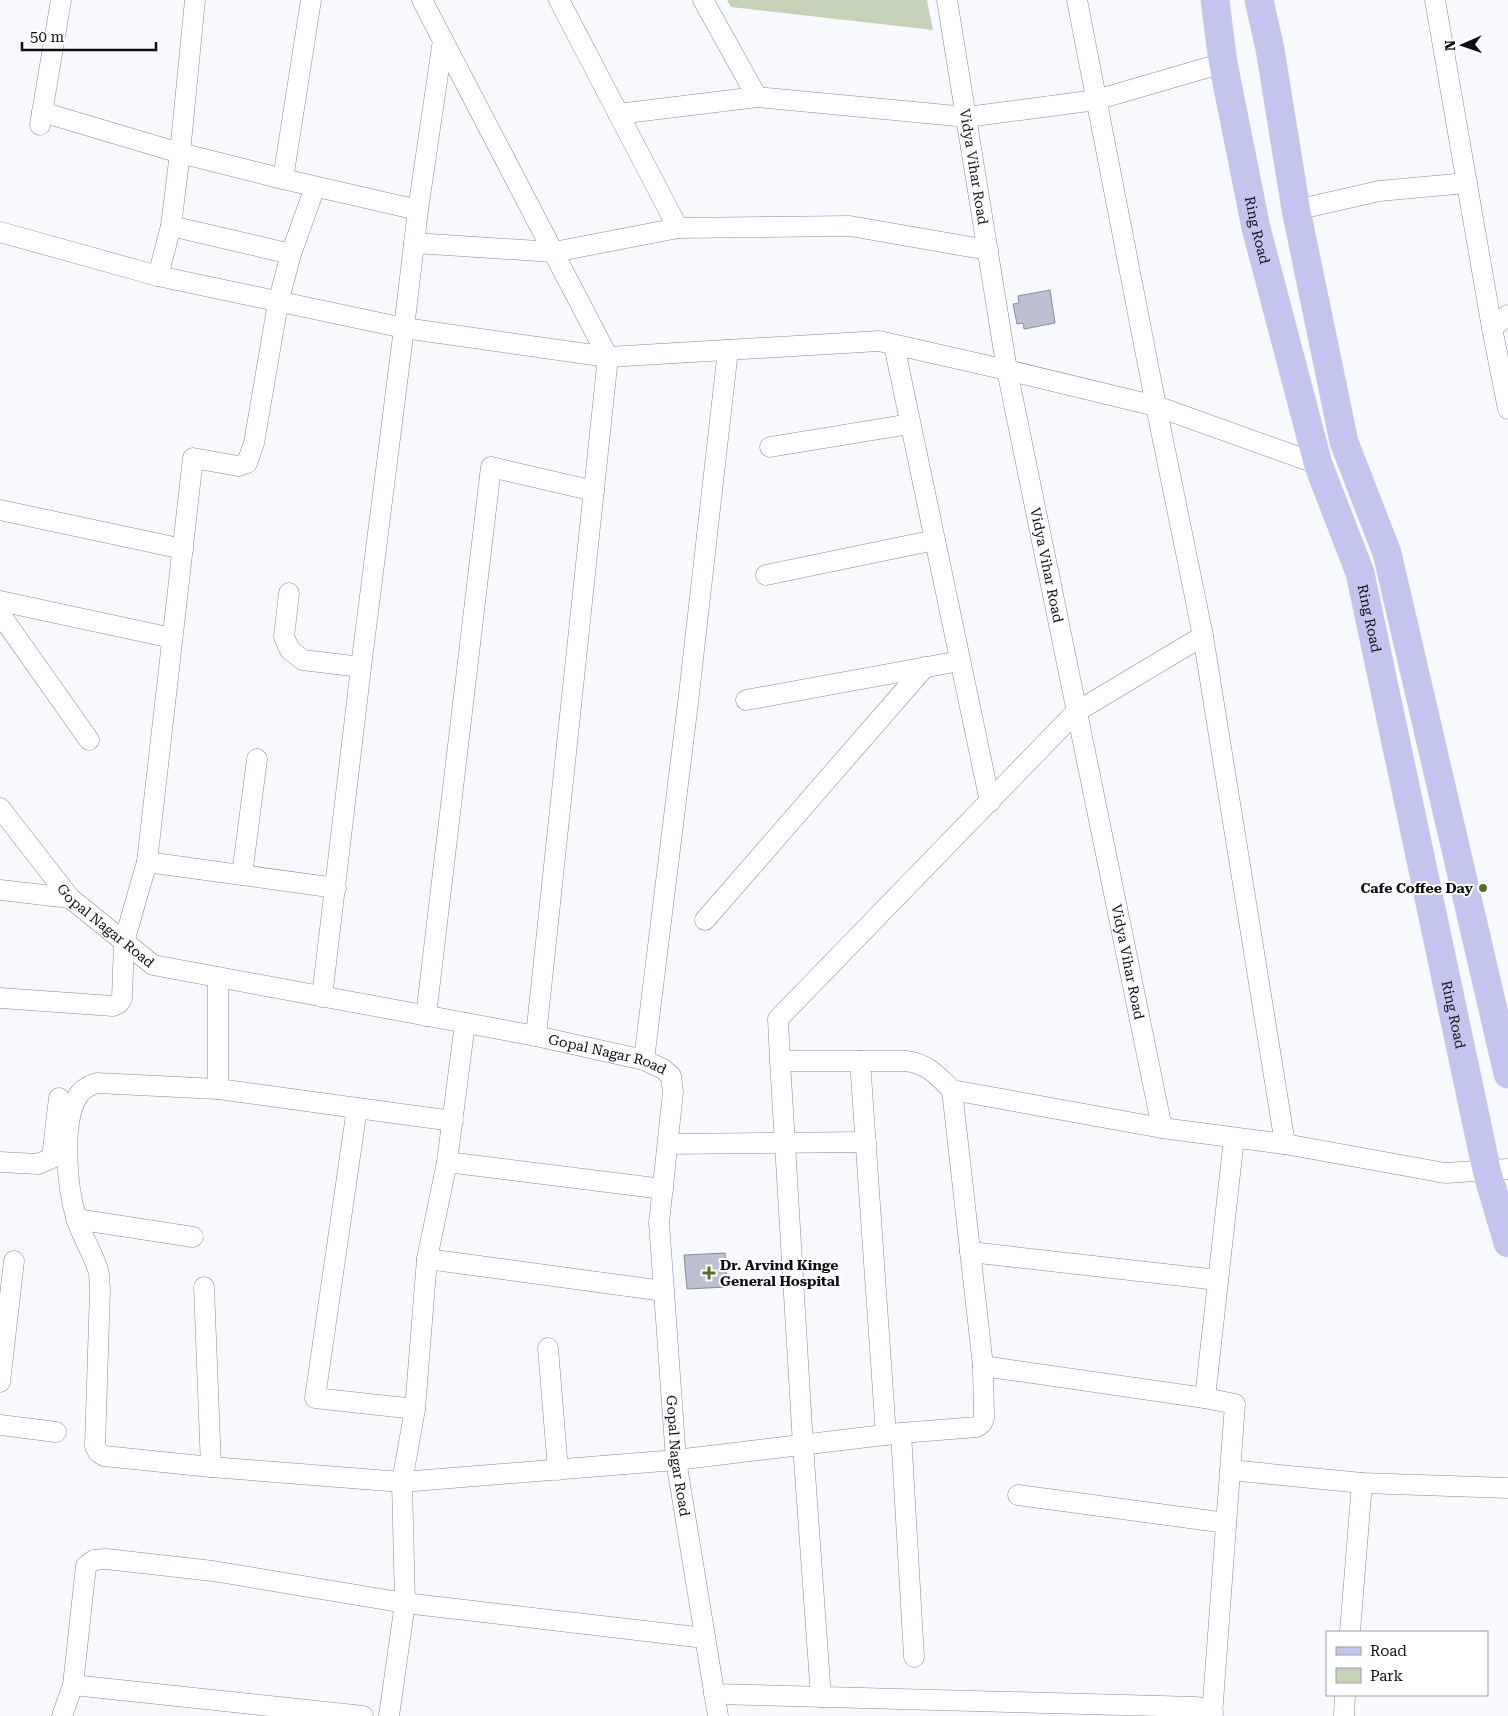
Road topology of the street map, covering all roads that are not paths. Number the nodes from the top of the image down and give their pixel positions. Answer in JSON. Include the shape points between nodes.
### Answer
{"nodes":[{"id":1,"x":195,"y":0,"type":"edge"},
{"id":2,"x":311,"y":0,"type":"edge"},
{"id":3,"x":422,"y":0,"type":"edge"},
{"id":4,"x":559,"y":0,"type":"edge"},
{"id":5,"x":703,"y":0,"type":"edge"},
{"id":6,"x":947,"y":0,"type":"edge"},
{"id":7,"x":1077,"y":0,"type":"edge"},
{"id":8,"x":1215,"y":0,"type":"edge"},
{"id":9,"x":1259,"y":0,"type":"edge"},
{"id":10,"x":1435,"y":0,"type":"edge"},
{"id":11,"x":57,"y":1,"type":"edge"},
{"id":12,"x":442,"y":40,"type":"junction"},
{"id":13,"x":1223,"y":63,"type":"junction"},
{"id":14,"x":757,"y":97,"type":"junction"},
{"id":15,"x":1096,"y":100,"type":"junction"},
{"id":16,"x":618,"y":114,"type":"junction"},
{"id":17,"x":967,"y":117,"type":"junction"},
{"id":18,"x":180,"y":153,"type":"junction"},
{"id":19,"x":283,"y":179,"type":"junction"},
{"id":20,"x":1467,"y":182,"type":"junction"},
{"id":21,"x":315,"y":187,"type":"junction"},
{"id":22,"x":418,"y":210,"type":"junction"},
{"id":23,"x":1296,"y":210,"type":"junction"},
{"id":24,"x":171,"y":226,"type":"junction"},
{"id":25,"x":678,"y":228,"type":"junction"},
{"id":26,"x":0,"y":232,"type":"edge"},
{"id":27,"x":414,"y":243,"type":"junction"},
{"id":28,"x":988,"y":250,"type":"junction"},
{"id":29,"x":554,"y":252,"type":"junction"},
{"id":30,"x":291,"y":254,"type":"junction"},
{"id":31,"x":158,"y":276,"type":"junction"},
{"id":32,"x":278,"y":303,"type":"junction"},
{"id":33,"x":1508,"y":315,"type":"edge"},
{"id":34,"x":404,"y":328,"type":"junction"},
{"id":35,"x":1492,"y":328,"type":"junction"},
{"id":36,"x":894,"y":345,"type":"junction"},
{"id":37,"x":728,"y":350,"type":"junction"},
{"id":38,"x":608,"y":357,"type":"junction"},
{"id":39,"x":1008,"y":370,"type":"junction"},
{"id":40,"x":1156,"y":406,"type":"junction"},
{"id":41,"x":1508,"y":409,"type":"edge"},
{"id":42,"x":910,"y":424,"type":"junction"},
{"id":43,"x":770,"y":447,"type":"dead end"},
{"id":44,"x":1318,"y":464,"type":"junction"},
{"id":45,"x":594,"y":491,"type":"junction"},
{"id":46,"x":0,"y":510,"type":"edge"},
{"id":47,"x":935,"y":540,"type":"junction"},
{"id":48,"x":183,"y":548,"type":"junction"},
{"id":49,"x":766,"y":575,"type":"dead end"},
{"id":50,"x":289,"y":593,"type":"dead end"},
{"id":51,"x":0,"y":600,"type":"edge"},
{"id":52,"x":0,"y":614,"type":"edge"},
{"id":53,"x":1203,"y":636,"type":"junction"},
{"id":54,"x":172,"y":638,"type":"junction"},
{"id":55,"x":960,"y":661,"type":"junction"},
{"id":56,"x":361,"y":667,"type":"junction"},
{"id":57,"x":925,"y":667,"type":"junction"},
{"id":58,"x":746,"y":700,"type":"dead end"},
{"id":59,"x":1076,"y":712,"type":"junction"},
{"id":60,"x":89,"y":740,"type":"dead end"},
{"id":61,"x":257,"y":759,"type":"dead end"},
{"id":62,"x":990,"y":802,"type":"junction"},
{"id":63,"x":0,"y":808,"type":"edge"},
{"id":64,"x":146,"y":862,"type":"junction"},
{"id":65,"x":242,"y":875,"type":"junction"},
{"id":66,"x":336,"y":888,"type":"junction"},
{"id":67,"x":0,"y":890,"type":"edge"},
{"id":68,"x":70,"y":898,"type":"junction"},
{"id":69,"x":705,"y":920,"type":"dead end"},
{"id":70,"x":124,"y":942,"type":"junction"},
{"id":71,"x":218,"y":977,"type":"junction"},
{"id":72,"x":322,"y":996,"type":"junction"},
{"id":73,"x":0,"y":998,"type":"edge"},
{"id":74,"x":426,"y":1016,"type":"junction"},
{"id":75,"x":465,"y":1023,"type":"junction"},
{"id":76,"x":536,"y":1036,"type":"junction"},
{"id":77,"x":644,"y":1060,"type":"junction"},
{"id":78,"x":860,"y":1061,"type":"junction"},
{"id":79,"x":780,"y":1062,"type":"junction"},
{"id":80,"x":1508,"y":1074,"type":"edge"},
{"id":81,"x":218,"y":1089,"type":"junction"},
{"id":82,"x":952,"y":1090,"type":"junction"},
{"id":83,"x":59,"y":1098,"type":"dead end"},
{"id":84,"x":357,"y":1108,"type":"junction"},
{"id":85,"x":453,"y":1121,"type":"junction"},
{"id":86,"x":1162,"y":1128,"type":"junction"},
{"id":87,"x":1234,"y":1138,"type":"junction"},
{"id":88,"x":866,"y":1142,"type":"junction"},
{"id":89,"x":668,"y":1144,"type":"junction"},
{"id":90,"x":785,"y":1144,"type":"junction"},
{"id":91,"x":1285,"y":1144,"type":"junction"},
{"id":92,"x":0,"y":1162,"type":"edge"},
{"id":93,"x":447,"y":1162,"type":"junction"},
{"id":94,"x":1497,"y":1170,"type":"edge"},
{"id":95,"x":663,"y":1189,"type":"junction"},
{"id":96,"x":76,"y":1219,"type":"junction"},
{"id":97,"x":193,"y":1237,"type":"dead end"},
{"id":98,"x":1508,"y":1243,"type":"edge"},
{"id":99,"x":970,"y":1252,"type":"junction"},
{"id":100,"x":427,"y":1259,"type":"junction"},
{"id":101,"x":14,"y":1261,"type":"dead end"},
{"id":102,"x":1218,"y":1280,"type":"junction"},
{"id":103,"x":204,"y":1287,"type":"dead end"},
{"id":104,"x":664,"y":1291,"type":"junction"},
{"id":105,"x":548,"y":1348,"type":"dead end"},
{"id":106,"x":983,"y":1366,"type":"junction"},
{"id":107,"x":0,"y":1382,"type":"edge"},
{"id":108,"x":1205,"y":1398,"type":"junction"},
{"id":109,"x":415,"y":1409,"type":"junction"},
{"id":110,"x":0,"y":1425,"type":"edge"},
{"id":111,"x":56,"y":1432,"type":"dead end"},
{"id":112,"x":894,"y":1434,"type":"junction"},
{"id":113,"x":803,"y":1445,"type":"junction"},
{"id":114,"x":676,"y":1460,"type":"junction"},
{"id":115,"x":211,"y":1467,"type":"junction"},
{"id":116,"x":558,"y":1470,"type":"junction"},
{"id":117,"x":1230,"y":1470,"type":"junction"},
{"id":118,"x":402,"y":1482,"type":"junction"},
{"id":119,"x":1362,"y":1483,"type":"junction"},
{"id":120,"x":1508,"y":1488,"type":"edge"},
{"id":121,"x":1018,"y":1495,"type":"dead end"},
{"id":122,"x":1226,"y":1523,"type":"junction"},
{"id":123,"x":405,"y":1603,"type":"junction"},
{"id":124,"x":1350,"y":1631,"type":"edge"},
{"id":125,"x":705,"y":1638,"type":"junction"},
{"id":126,"x":914,"y":1657,"type":"dead end"},
{"id":127,"x":73,"y":1685,"type":"junction"},
{"id":128,"x":714,"y":1694,"type":"junction"},
{"id":129,"x":1345,"y":1696,"type":"edge"},
{"id":130,"x":821,"y":1697,"type":"junction"},
{"id":131,"x":1213,"y":1714,"type":"edge"},
{"id":132,"x":62,"y":1716,"type":"edge"},
{"id":133,"x":363,"y":1716,"type":"edge"},
{"id":134,"x":389,"y":1716,"type":"edge"},
{"id":135,"x":718,"y":1716,"type":"edge"},
{"id":136,"x":1344,"y":1716,"type":"edge"}],
"edges":[{"from":1,"to":18,"type":"street"},
{"from":2,"to":19,"type":"street"},
{"from":3,"to":12,"type":"street"},
{"from":4,"to":16,"type":"street"},
{"from":5,"to":14,"type":"street"},
{"from":6,"to":17,"type":"street","name":"Vidya Vihar Road"},
{"from":7,"to":15,"type":"street"},
{"from":8,"to":13,"type":"main road","name":"Ring Road"},
{"from":9,"to":23,"type":"main road"},
{"from":10,"to":20,"type":"street"},
{"from":11,"to":18,"type":"street","via":[[41,119]]},
{"from":12,"to":22,"type":"street"},
{"from":12,"to":29,"type":"street"},
{"from":13,"to":15,"type":"street"},
{"from":13,"to":44,"type":"main road","name":"Ring Road","via":[[1256,228]]},
{"from":14,"to":16,"type":"street"},
{"from":14,"to":17,"type":"street"},
{"from":15,"to":17,"type":"street"},
{"from":15,"to":40,"type":"street"},
{"from":16,"to":25,"type":"street"},
{"from":17,"to":28,"type":"street","name":"Vidya Vihar Road"},
{"from":18,"to":19,"type":"street"},
{"from":18,"to":24,"type":"street"},
{"from":19,"to":21,"type":"street"},
{"from":20,"to":23,"type":"street","via":[[1380,191]]},
{"from":20,"to":35,"type":"street"},
{"from":21,"to":22,"type":"street"},
{"from":21,"to":30,"type":"street"},
{"from":22,"to":27,"type":"street"},
{"from":23,"to":80,"type":"main road","via":[[1344,442],[1387,553]]},
{"from":24,"to":30,"type":"street"},
{"from":24,"to":31,"type":"street"},
{"from":25,"to":28,"type":"street","via":[[850,226]]},
{"from":25,"to":29,"type":"street"},
{"from":26,"to":31,"type":"street"},
{"from":27,"to":29,"type":"street"},
{"from":27,"to":34,"type":"street"},
{"from":28,"to":39,"type":"street","name":"Vidya Vihar Road"},
{"from":29,"to":38,"type":"street"},
{"from":30,"to":32,"type":"street"},
{"from":31,"to":32,"type":"street"},
{"from":32,"to":34,"type":"street"},
{"from":32,"to":48,"type":"street","via":[[254,442],[247,463],[238,466],[193,458]]},
{"from":33,"to":35,"type":"street"},
{"from":34,"to":38,"type":"street"},
{"from":34,"to":56,"type":"street"},
{"from":35,"to":41,"type":"street"},
{"from":36,"to":37,"type":"street","via":[[879,342]]},
{"from":36,"to":39,"type":"street"},
{"from":36,"to":42,"type":"street"},
{"from":37,"to":38,"type":"street"},
{"from":37,"to":77,"type":"street"},
{"from":38,"to":45,"type":"street"},
{"from":39,"to":40,"type":"street"},
{"from":39,"to":59,"type":"street","name":"Vidya Vihar Road"},
{"from":40,"to":44,"type":"street"},
{"from":40,"to":53,"type":"street"},
{"from":42,"to":43,"type":"street"},
{"from":42,"to":47,"type":"street"},
{"from":44,"to":94,"type":"main road","name":"Ring Road","via":[[1360,573]]},
{"from":45,"to":74,"type":"street","via":[[491,467]]},
{"from":45,"to":76,"type":"street"},
{"from":46,"to":48,"type":"street"},
{"from":47,"to":49,"type":"street"},
{"from":47,"to":55,"type":"street"},
{"from":48,"to":54,"type":"street"},
{"from":50,"to":56,"type":"street","via":[[284,636],[290,650],[303,660]]},
{"from":51,"to":54,"type":"street"},
{"from":52,"to":60,"type":"street"},
{"from":53,"to":59,"type":"street"},
{"from":53,"to":91,"type":"street"},
{"from":54,"to":64,"type":"street"},
{"from":55,"to":57,"type":"street"},
{"from":55,"to":62,"type":"street"},
{"from":56,"to":66,"type":"street"},
{"from":57,"to":58,"type":"street"},
{"from":57,"to":69,"type":"street"},
{"from":59,"to":62,"type":"street"},
{"from":59,"to":86,"type":"street","name":"Vidya Vihar Road"},
{"from":61,"to":65,"type":"street"},
{"from":62,"to":79,"type":"street","via":[[778,1019]]},
{"from":63,"to":68,"type":"street","name":"Gopal Nagar Road"},
{"from":64,"to":65,"type":"street"},
{"from":64,"to":70,"type":"street"},
{"from":65,"to":66,"type":"street"},
{"from":66,"to":72,"type":"street"},
{"from":67,"to":68,"type":"street"},
{"from":68,"to":70,"type":"street","name":"Gopal Nagar Road"},
{"from":70,"to":71,"type":"street","name":"Gopal Nagar Road","via":[[153,965]]},
{"from":70,"to":73,"type":"street","via":[[122,998],[113,1006]]},
{"from":71,"to":72,"type":"street","name":"Gopal Nagar Road"},
{"from":71,"to":81,"type":"street"},
{"from":72,"to":74,"type":"street","name":"Gopal Nagar Road"},
{"from":74,"to":75,"type":"street","name":"Gopal Nagar Road"},
{"from":75,"to":76,"type":"street","name":"Gopal Nagar Road"},
{"from":75,"to":85,"type":"street"},
{"from":76,"to":77,"type":"street","name":"Gopal Nagar Road"},
{"from":77,"to":89,"type":"street","name":"Gopal Nagar Road","via":[[670,1076],[673,1092]]},
{"from":78,"to":79,"type":"street"},
{"from":78,"to":82,"type":"street","via":[[919,1063],[934,1071]]},
{"from":78,"to":88,"type":"street"},
{"from":79,"to":90,"type":"street"},
{"from":81,"to":84,"type":"street"},
{"from":81,"to":96,"type":"street","via":[[97,1083],[81,1092],[72,1108],[67,1132],[68,1181]]},
{"from":82,"to":86,"type":"street"},
{"from":82,"to":99,"type":"street"},
{"from":83,"to":92,"type":"street","via":[[52,1158],[38,1164]]},
{"from":84,"to":85,"type":"street"},
{"from":84,"to":109,"type":"street","via":[[315,1398]]},
{"from":85,"to":93,"type":"street"},
{"from":86,"to":87,"type":"street"},
{"from":87,"to":91,"type":"street"},
{"from":87,"to":102,"type":"street"},
{"from":88,"to":90,"type":"street"},
{"from":88,"to":112,"type":"street"},
{"from":89,"to":90,"type":"street"},
{"from":89,"to":95,"type":"street","name":"Gopal Nagar Road"},
{"from":90,"to":113,"type":"street"},
{"from":91,"to":94,"type":"street","via":[[1445,1173]]},
{"from":93,"to":95,"type":"street"},
{"from":93,"to":100,"type":"street"},
{"from":94,"to":98,"type":"main road","name":"Ring Road"},
{"from":95,"to":104,"type":"street","name":"Gopal Nagar Road","via":[[659,1223]]},
{"from":96,"to":97,"type":"street"},
{"from":96,"to":115,"type":"street","via":[[98,1271],[100,1289],[95,1446],[98,1452],[104,1456]]},
{"from":99,"to":102,"type":"street"},
{"from":99,"to":106,"type":"street"},
{"from":100,"to":104,"type":"street"},
{"from":100,"to":109,"type":"street"},
{"from":101,"to":107,"type":"street"},
{"from":102,"to":108,"type":"street"},
{"from":103,"to":115,"type":"street"},
{"from":104,"to":114,"type":"street","name":"Gopal Nagar Road"},
{"from":105,"to":116,"type":"street"},
{"from":106,"to":108,"type":"street"},
{"from":106,"to":112,"type":"street","via":[[984,1418],[977,1427]]},
{"from":108,"to":117,"type":"street","via":[[1235,1404]]},
{"from":109,"to":118,"type":"street"},
{"from":110,"to":111,"type":"street"},
{"from":112,"to":113,"type":"street"},
{"from":112,"to":126,"type":"street"},
{"from":113,"to":114,"type":"street"},
{"from":113,"to":130,"type":"street"},
{"from":114,"to":116,"type":"street"},
{"from":114,"to":125,"type":"street","name":"Gopal Nagar Road"},
{"from":115,"to":118,"type":"street"},
{"from":116,"to":118,"type":"street"},
{"from":117,"to":119,"type":"street"},
{"from":117,"to":122,"type":"street"},
{"from":118,"to":123,"type":"street"},
{"from":119,"to":120,"type":"street"},
{"from":119,"to":124,"type":"street"},
{"from":121,"to":122,"type":"street"},
{"from":122,"to":131,"type":"street"},
{"from":123,"to":125,"type":"street"},
{"from":123,"to":127,"type":"street","via":[[213,1571],[94,1560],[86,1566]]},
{"from":123,"to":134,"type":"street"},
{"from":125,"to":128,"type":"street","name":"Gopal Nagar Road"},
{"from":127,"to":132,"type":"street"},
{"from":127,"to":133,"type":"street"},
{"from":128,"to":130,"type":"street"},
{"from":128,"to":135,"type":"street","name":"Gopal Nagar Road"},
{"from":129,"to":136,"type":"street"},
{"from":130,"to":131,"type":"street","via":[[1197,1707]]}]}
